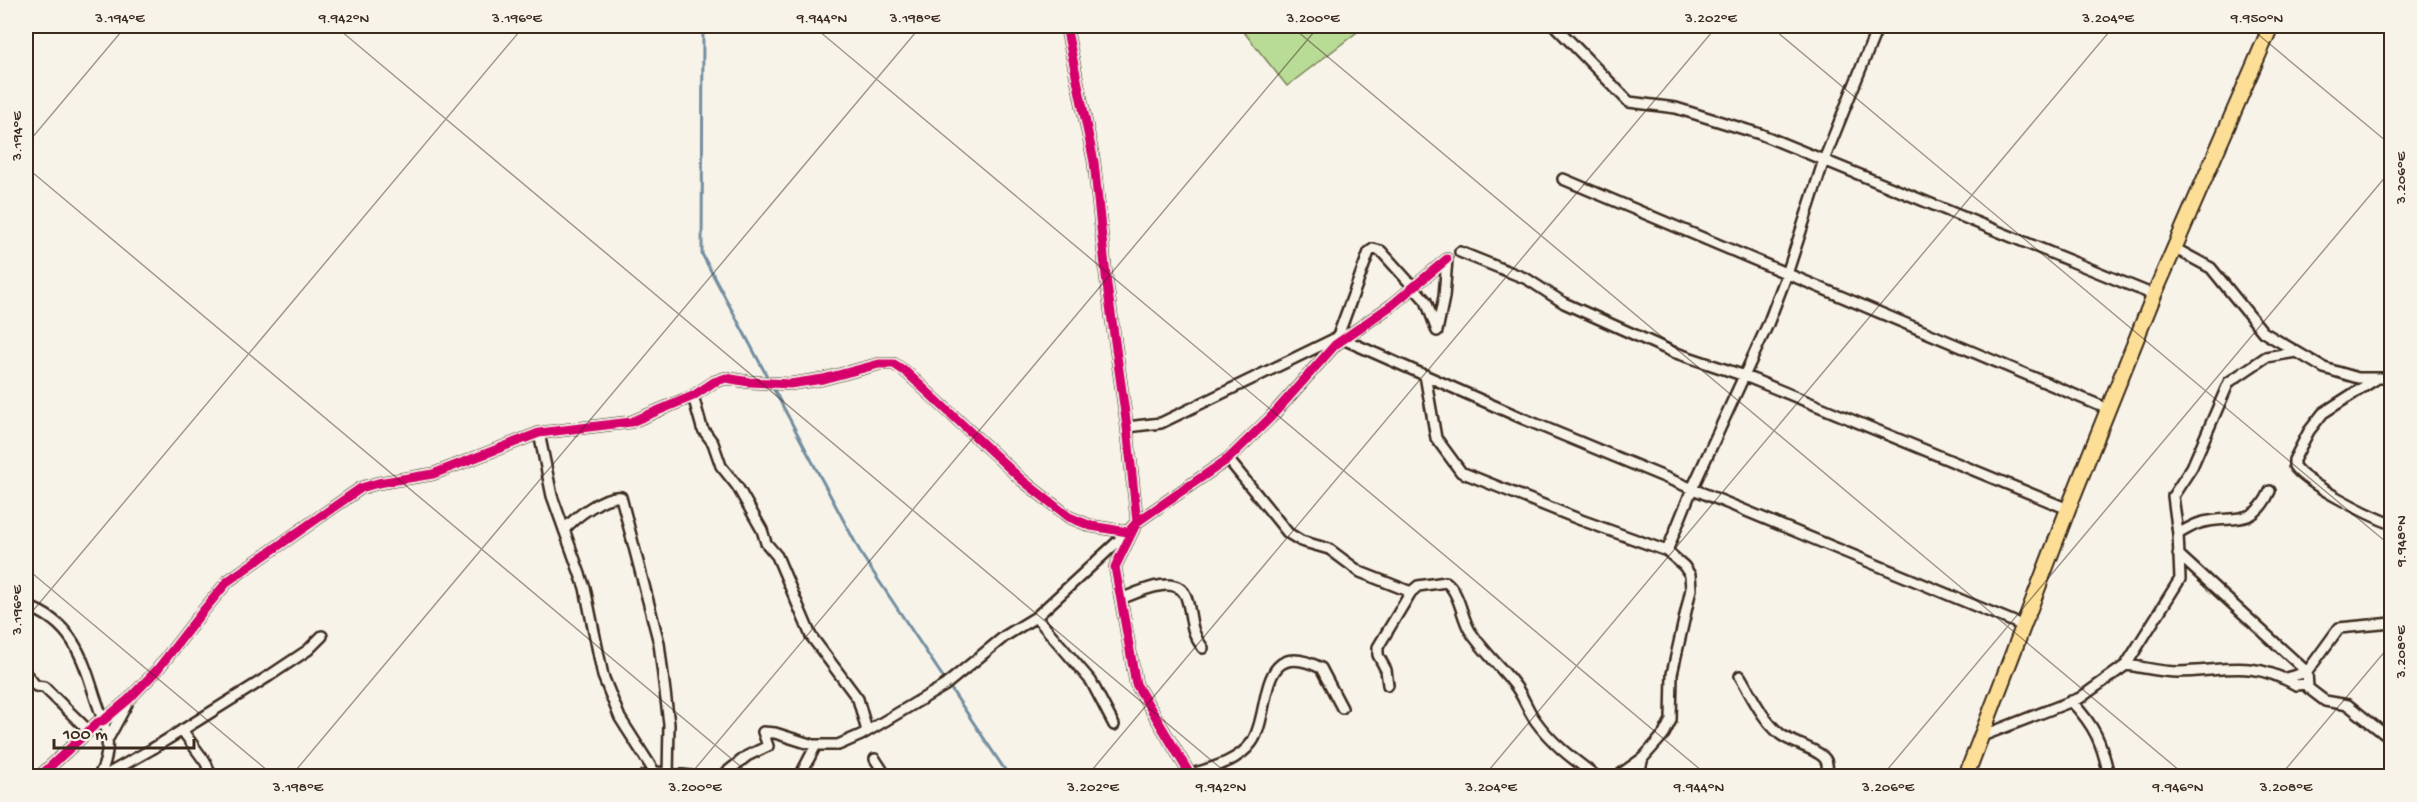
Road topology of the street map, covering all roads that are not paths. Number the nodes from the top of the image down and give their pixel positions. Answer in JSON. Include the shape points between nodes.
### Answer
{"nodes":[{"id":1,"x":1066,"y":26,"type":"edge"},
{"id":2,"x":1555,"y":26,"type":"edge"},
{"id":3,"x":1878,"y":26,"type":"edge"},
{"id":4,"x":2271,"y":26,"type":"edge"},
{"id":5,"x":1824,"y":160,"type":"junction"},
{"id":6,"x":1563,"y":179,"type":"dead end"},
{"id":7,"x":2174,"y":248,"type":"junction"},
{"id":8,"x":1460,"y":252,"type":"dead end"},
{"id":9,"x":1787,"y":274,"type":"junction"},
{"id":10,"x":1413,"y":287,"type":"junction"},
{"id":11,"x":2154,"y":295,"type":"junction"},
{"id":12,"x":1339,"y":340,"type":"junction"},
{"id":13,"x":2296,"y":352,"type":"junction"},
{"id":14,"x":1425,"y":375,"type":"junction"},
{"id":15,"x":1745,"y":376,"type":"junction"},
{"id":16,"x":2391,"y":378,"type":"edge"},
{"id":17,"x":2376,"y":379,"type":"junction"},
{"id":18,"x":693,"y":396,"type":"junction"},
{"id":19,"x":2108,"y":410,"type":"junction"},
{"id":20,"x":1127,"y":427,"type":"junction"},
{"id":21,"x":539,"y":433,"type":"junction"},
{"id":22,"x":1228,"y":459,"type":"junction"},
{"id":23,"x":1692,"y":489,"type":"junction"},
{"id":24,"x":2270,"y":491,"type":"dead end"},
{"id":25,"x":2068,"y":509,"type":"junction"},
{"id":26,"x":1137,"y":522,"type":"junction"},
{"id":27,"x":2391,"y":524,"type":"edge"},
{"id":28,"x":564,"y":530,"type":"junction"},
{"id":29,"x":1128,"y":532,"type":"junction"},
{"id":30,"x":2178,"y":534,"type":"junction"},
{"id":31,"x":1667,"y":551,"type":"junction"},
{"id":32,"x":2178,"y":554,"type":"junction"},
{"id":33,"x":1411,"y":592,"type":"junction"},
{"id":34,"x":1121,"y":599,"type":"junction"},
{"id":35,"x":26,"y":607,"type":"edge"},
{"id":36,"x":1036,"y":617,"type":"junction"},
{"id":37,"x":2391,"y":623,"type":"edge"},
{"id":38,"x":2024,"y":626,"type":"junction"},
{"id":39,"x":322,"y":636,"type":"dead end"},
{"id":40,"x":1203,"y":648,"type":"dead end"},
{"id":41,"x":2126,"y":665,"type":"junction"},
{"id":42,"x":2307,"y":672,"type":"junction"},
{"id":43,"x":26,"y":674,"type":"edge"},
{"id":44,"x":1740,"y":676,"type":"dead end"},
{"id":45,"x":2286,"y":678,"type":"junction"},
{"id":46,"x":2306,"y":684,"type":"junction"},
{"id":47,"x":1388,"y":685,"type":"dead end"},
{"id":48,"x":129,"y":699,"type":"junction"},
{"id":49,"x":2071,"y":701,"type":"junction"},
{"id":50,"x":1342,"y":708,"type":"dead end"},
{"id":51,"x":104,"y":720,"type":"junction"},
{"id":52,"x":1114,"y":725,"type":"dead end"},
{"id":53,"x":182,"y":730,"type":"junction"},
{"id":54,"x":89,"y":731,"type":"junction"},
{"id":55,"x":867,"y":731,"type":"junction"},
{"id":56,"x":1982,"y":736,"type":"junction"},
{"id":57,"x":108,"y":737,"type":"junction"},
{"id":58,"x":2391,"y":740,"type":"edge"},
{"id":59,"x":816,"y":745,"type":"junction"},
{"id":60,"x":1643,"y":758,"type":"junction"},
{"id":61,"x":875,"y":759,"type":"dead end"},
{"id":62,"x":657,"y":774,"type":"edge"},
{"id":63,"x":668,"y":775,"type":"edge"},
{"id":64,"x":1191,"y":775,"type":"edge"},
{"id":65,"x":40,"y":777,"type":"edge"},
{"id":66,"x":99,"y":777,"type":"edge"},
{"id":67,"x":104,"y":777,"type":"edge"},
{"id":68,"x":211,"y":777,"type":"edge"},
{"id":69,"x":644,"y":777,"type":"edge"},
{"id":70,"x":692,"y":777,"type":"edge"},
{"id":71,"x":722,"y":777,"type":"edge"},
{"id":72,"x":800,"y":777,"type":"edge"},
{"id":73,"x":886,"y":777,"type":"edge"},
{"id":74,"x":1596,"y":777,"type":"edge"},
{"id":75,"x":1618,"y":777,"type":"edge"},
{"id":76,"x":1638,"y":777,"type":"edge"},
{"id":77,"x":1825,"y":777,"type":"edge"},
{"id":78,"x":1966,"y":777,"type":"edge"},
{"id":79,"x":2109,"y":777,"type":"edge"}],
"edges":[{"from":1,"to":20,"type":"street","via":[[1094,162]]},
{"from":2,"to":5,"type":"street","via":[[1629,102],[1676,108],[1760,134]]},
{"from":3,"to":5,"type":"street"},
{"from":4,"to":7,"type":"main road"},
{"from":5,"to":9,"type":"street"},
{"from":5,"to":11,"type":"street"},
{"from":6,"to":9,"type":"street"},
{"from":7,"to":11,"type":"main road"},
{"from":7,"to":13,"type":"street","via":[[2211,268],[2263,332]]},
{"from":8,"to":15,"type":"street","via":[[1527,279],[1564,303],[1673,352]]},
{"from":9,"to":15,"type":"street"},
{"from":9,"to":19,"type":"street"},
{"from":10,"to":10,"type":"street","via":[[1447,259],[1437,331],[1426,301]]},
{"from":10,"to":12,"type":"street"},
{"from":10,"to":12,"type":"street","via":[[1381,251],[1373,249]]},
{"from":11,"to":19,"type":"main road"},
{"from":12,"to":14,"type":"street"},
{"from":12,"to":20,"type":"street","via":[[1161,423]]},
{"from":12,"to":22,"type":"street"},
{"from":13,"to":17,"type":"street","via":[[2324,368]]},
{"from":13,"to":30,"type":"street","via":[[2266,357],[2229,382],[2192,467],[2173,496]]},
{"from":14,"to":23,"type":"street"},
{"from":14,"to":31,"type":"street","via":[[1436,438],[1461,472]]},
{"from":15,"to":23,"type":"street"},
{"from":15,"to":25,"type":"street"},
{"from":16,"to":17,"type":"street"},
{"from":17,"to":27,"type":"street","via":[[2317,419],[2294,465],[2359,510]]},
{"from":18,"to":21,"type":"street","via":[[631,422]]},
{"from":18,"to":29,"type":"street","via":[[726,378],[790,384],[894,364],[1022,480],[1069,517],[1091,526]]},
{"from":18,"to":55,"type":"street","via":[[702,428],[713,443],[721,466],[777,556],[811,636],[858,699]]},
{"from":19,"to":25,"type":"main road"},
{"from":20,"to":26,"type":"street"},
{"from":21,"to":28,"type":"street","via":[[552,496]]},
{"from":21,"to":48,"type":"street","via":[[433,474],[378,483],[349,495],[228,581]]},
{"from":22,"to":26,"type":"street"},
{"from":22,"to":33,"type":"street","via":[[1288,533],[1329,549],[1360,572]]},
{"from":23,"to":31,"type":"street"},
{"from":23,"to":38,"type":"street"},
{"from":24,"to":30,"type":"street","via":[[2255,513],[2198,523]]},
{"from":25,"to":38,"type":"main road"},
{"from":26,"to":29,"type":"street"},
{"from":26,"to":34,"type":"street","via":[[1115,567]]},
{"from":28,"to":62,"type":"street","via":[[585,588],[603,676],[620,718]]},
{"from":28,"to":63,"type":"street","via":[[596,505],[611,497],[621,497],[659,643],[669,724]]},
{"from":29,"to":36,"type":"street"},
{"from":30,"to":32,"type":"street"},
{"from":31,"to":60,"type":"street","via":[[1690,575],[1691,589],[1672,674],[1671,720]]},
{"from":32,"to":41,"type":"street","via":[[2180,579]]},
{"from":32,"to":42,"type":"street"},
{"from":33,"to":47,"type":"street","via":[[1378,647]]},
{"from":33,"to":74,"type":"street","via":[[1418,586],[1439,581],[1451,586],[1470,629],[1518,689],[1545,734]]},
{"from":34,"to":40,"type":"street","via":[[1144,589],[1176,586],[1187,597],[1194,637]]},
{"from":34,"to":64,"type":"street","via":[[1136,684]]},
{"from":35,"to":51,"type":"street","via":[[48,616],[82,655]]},
{"from":36,"to":52,"type":"street","via":[[1091,681]]},
{"from":36,"to":55,"type":"street","via":[[1005,636],[944,686]]},
{"from":37,"to":42,"type":"street","via":[[2339,628]]},
{"from":38,"to":56,"type":"main road"},
{"from":39,"to":53,"type":"street","via":[[308,650]]},
{"from":41,"to":45,"type":"street","via":[[2178,672],[2255,669]]},
{"from":41,"to":49,"type":"street"},
{"from":42,"to":45,"type":"street"},
{"from":42,"to":46,"type":"street"},
{"from":43,"to":54,"type":"street"},
{"from":44,"to":77,"type":"street","via":[[1772,726],[1825,759]]},
{"from":45,"to":46,"type":"street","via":[[2296,685]]},
{"from":46,"to":58,"type":"street","via":[[2325,701],[2348,705]]},
{"from":48,"to":51,"type":"street"},
{"from":48,"to":57,"type":"street"},
{"from":49,"to":56,"type":"street"},
{"from":49,"to":79,"type":"street","via":[[2095,730]]},
{"from":50,"to":64,"type":"street","via":[[1321,668],[1285,662],[1269,682],[1251,745],[1215,767]]},
{"from":51,"to":54,"type":"street"},
{"from":51,"to":57,"type":"street"},
{"from":53,"to":67,"type":"street"},
{"from":53,"to":68,"type":"street","via":[[206,763]]},
{"from":54,"to":65,"type":"street"},
{"from":55,"to":59,"type":"street","via":[[838,745]]},
{"from":56,"to":78,"type":"main road"},
{"from":57,"to":66,"type":"street"},
{"from":59,"to":71,"type":"street","via":[[763,732],[768,746],[747,756]]},
{"from":59,"to":72,"type":"street"},
{"from":60,"to":75,"type":"street"},
{"from":60,"to":76,"type":"street"},
{"from":61,"to":73,"type":"street"},
{"from":62,"to":63,"type":"street"},
{"from":62,"to":69,"type":"street"},
{"from":63,"to":70,"type":"street"}]}
